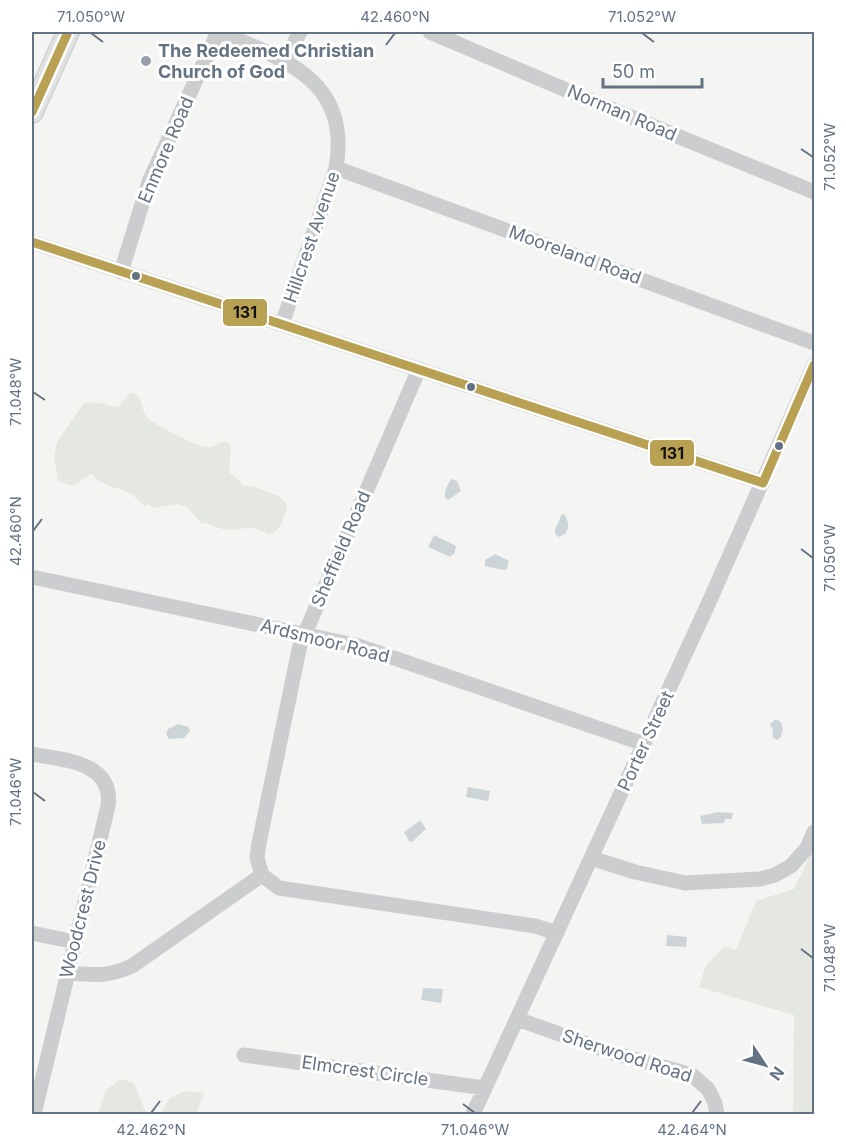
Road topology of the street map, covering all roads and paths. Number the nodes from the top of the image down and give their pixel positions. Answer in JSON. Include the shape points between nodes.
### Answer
{"nodes":[{"id":1,"x":68,"y":32,"type":"edge"},
{"id":2,"x":219,"y":32,"type":"edge"},
{"id":3,"x":300,"y":32,"type":"edge"},
{"id":4,"x":430,"y":32,"type":"edge"},
{"id":5,"x":285,"y":60,"type":"junction"},
{"id":6,"x":32,"y":112,"type":"edge"},
{"id":7,"x":336,"y":168,"type":"junction"},
{"id":8,"x":814,"y":192,"type":"edge"},
{"id":9,"x":32,"y":242,"type":"edge"},
{"id":10,"x":121,"y":272,"type":"junction"},
{"id":11,"x":282,"y":324,"type":"junction"},
{"id":12,"x":814,"y":343,"type":"edge"},
{"id":13,"x":814,"y":365,"type":"edge"},
{"id":14,"x":419,"y":369,"type":"junction"},
{"id":15,"x":800,"y":399,"type":"junction"},
{"id":16,"x":814,"y":406,"type":"edge"},
{"id":17,"x":764,"y":483,"type":"junction"},
{"id":18,"x":32,"y":577,"type":"edge"},
{"id":19,"x":304,"y":634,"type":"junction"},
{"id":20,"x":644,"y":744,"type":"junction"},
{"id":21,"x":32,"y":754,"type":"edge"},
{"id":22,"x":814,"y":832,"type":"edge"},
{"id":23,"x":591,"y":858,"type":"junction"},
{"id":24,"x":262,"y":875,"type":"junction"},
{"id":25,"x":32,"y":933,"type":"edge"},
{"id":26,"x":557,"y":933,"type":"junction"},
{"id":27,"x":75,"y":942,"type":"junction"},
{"id":28,"x":68,"y":973,"type":"junction"},
{"id":29,"x":517,"y":1019,"type":"junction"},
{"id":30,"x":244,"y":1055,"type":"dead end"},
{"id":31,"x":485,"y":1088,"type":"junction"},
{"id":32,"x":33,"y":1112,"type":"edge"},
{"id":33,"x":473,"y":1114,"type":"edge"},
{"id":34,"x":717,"y":1114,"type":"edge"}],
"edges":[{"from":1,"to":6,"type":"main road"},
{"from":2,"to":5,"type":"street","name":"Hillcrest Avenue"},
{"from":2,"to":10,"type":"street","name":"Enmore Road","via":[[149,182]]},
{"from":3,"to":5,"type":"street"},
{"from":4,"to":8,"type":"street","name":"Norman Road"},
{"from":5,"to":7,"type":"street","name":"Hillcrest Avenue","via":[[309,77],[331,109],[338,138]]},
{"from":7,"to":11,"type":"street","name":"Hillcrest Avenue"},
{"from":7,"to":12,"type":"street","name":"Mooreland Road"},
{"from":9,"to":10,"type":"street"},
{"from":10,"to":11,"type":"street"},
{"from":11,"to":14,"type":"street"},
{"from":13,"to":15,"type":"street","name":"Porter Street"},
{"from":14,"to":17,"type":"street"},
{"from":14,"to":19,"type":"street","name":"Sheffield Road"},
{"from":15,"to":16,"type":"street"},
{"from":15,"to":17,"type":"street","name":"Porter Street"},
{"from":17,"to":20,"type":"street","name":"Porter Street"},
{"from":18,"to":19,"type":"street","name":"Ardsmoor Road"},
{"from":19,"to":20,"type":"street","name":"Ardsmoor Road","via":[[372,650]]},
{"from":19,"to":24,"type":"street","name":"Sheffield Road","via":[[258,843]]},
{"from":20,"to":23,"type":"street","name":"Porter Street"},
{"from":21,"to":27,"type":"street","name":"Woodcrest Drive","via":[[86,767],[108,788],[108,806]]},
{"from":22,"to":23,"type":"street","via":[[807,848],[791,866],[760,879],[686,883],[635,873]]},
{"from":23,"to":26,"type":"street","name":"Porter Street"},
{"from":24,"to":26,"type":"street","via":[[279,888]]},
{"from":24,"to":28,"type":"street","via":[[132,966],[102,976]]},
{"from":25,"to":27,"type":"street"},
{"from":26,"to":29,"type":"street","name":"Porter Street"},
{"from":27,"to":28,"type":"street","name":"Woodcrest Drive"},
{"from":28,"to":32,"type":"street","name":"Woodcrest Drive"},
{"from":29,"to":31,"type":"street","name":"Porter Street"},
{"from":29,"to":34,"type":"street","name":"Sherwood Road","via":[[613,1053],[692,1075],[708,1089]]},
{"from":30,"to":31,"type":"street","name":"Elmcrest Circle"},
{"from":31,"to":33,"type":"street","name":"Porter Street"}]}
